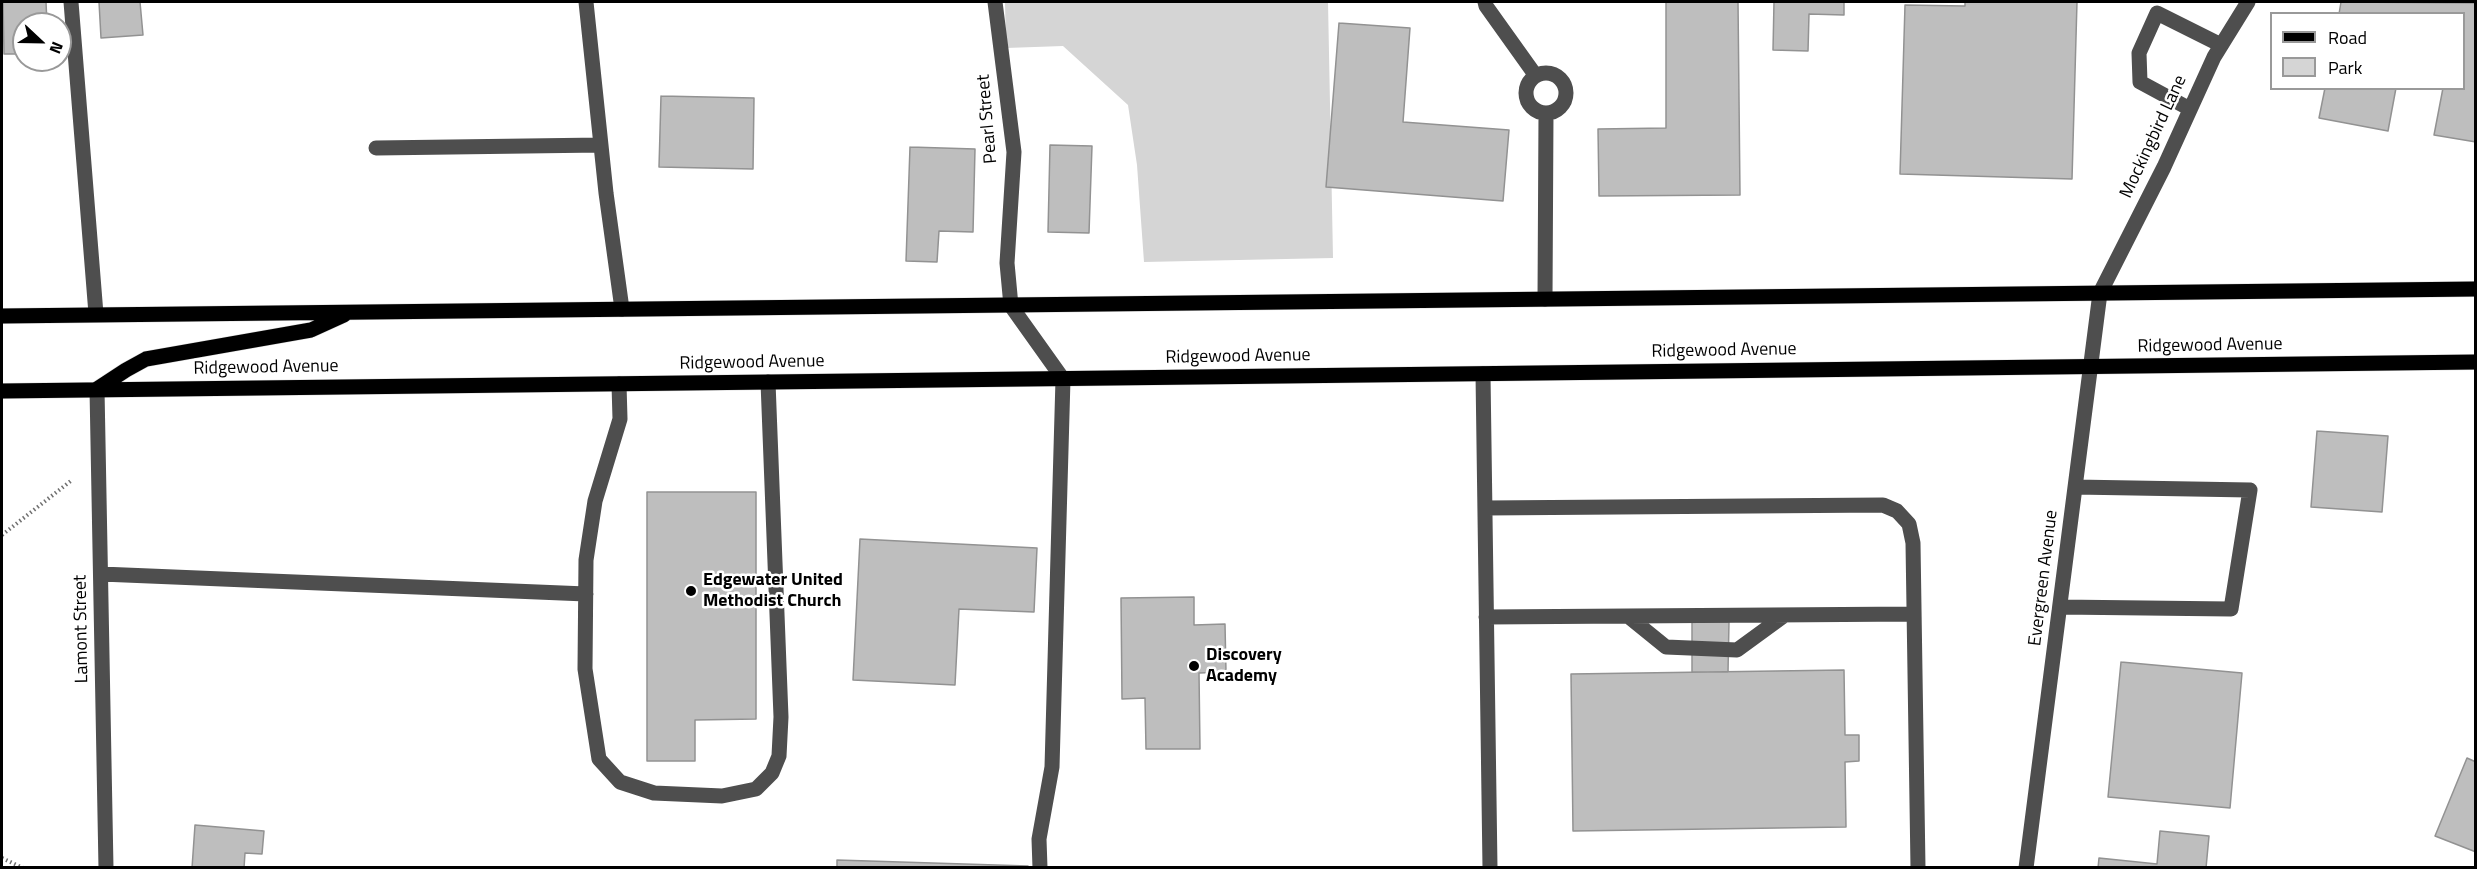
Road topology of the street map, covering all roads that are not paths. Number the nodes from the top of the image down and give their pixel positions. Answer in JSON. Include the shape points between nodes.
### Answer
{"nodes":[{"id":1,"x":71,"y":2,"type":"edge"},
{"id":2,"x":586,"y":2,"type":"edge"},
{"id":3,"x":995,"y":2,"type":"edge"},
{"id":4,"x":1485,"y":2,"type":"edge"},
{"id":5,"x":2248,"y":2,"type":"edge"},
{"id":6,"x":2222,"y":45,"type":"junction"},
{"id":7,"x":1536,"y":76,"type":"junction"},
{"id":8,"x":2190,"y":109,"type":"junction"},
{"id":9,"x":1546,"y":113,"type":"junction"},
{"id":10,"x":601,"y":145,"type":"junction"},
{"id":11,"x":376,"y":148,"type":"dead end"},
{"id":12,"x":2475,"y":289,"type":"edge"},
{"id":13,"x":2100,"y":293,"type":"junction"},
{"id":14,"x":1545,"y":299,"type":"junction"},
{"id":15,"x":1011,"y":306,"type":"junction"},
{"id":16,"x":622,"y":309,"type":"junction"},
{"id":17,"x":350,"y":312,"type":"junction"},
{"id":18,"x":96,"y":314,"type":"junction"},
{"id":19,"x":2,"y":316,"type":"edge"},
{"id":20,"x":2475,"y":362,"type":"edge"},
{"id":21,"x":2090,"y":367,"type":"junction"},
{"id":22,"x":1483,"y":374,"type":"junction"},
{"id":23,"x":1062,"y":379,"type":"junction"},
{"id":24,"x":768,"y":382,"type":"junction"},
{"id":25,"x":619,"y":384,"type":"junction"},
{"id":26,"x":97,"y":389,"type":"junction"},
{"id":27,"x":2,"y":391,"type":"edge"},
{"id":28,"x":2075,"y":487,"type":"junction"},
{"id":29,"x":1485,"y":508,"type":"junction"},
{"id":30,"x":101,"y":573,"type":"junction"},
{"id":31,"x":586,"y":594,"type":"junction"},
{"id":32,"x":2060,"y":607,"type":"junction"},
{"id":33,"x":1914,"y":614,"type":"junction"},
{"id":34,"x":1785,"y":615,"type":"junction"},
{"id":35,"x":1629,"y":616,"type":"junction"},
{"id":36,"x":1486,"y":618,"type":"junction"},
{"id":37,"x":106,"y":867,"type":"edge"},
{"id":38,"x":1040,"y":867,"type":"edge"},
{"id":39,"x":1490,"y":867,"type":"edge"},
{"id":40,"x":1918,"y":867,"type":"edge"},
{"id":41,"x":2026,"y":867,"type":"edge"}],
"edges":[{"from":1,"to":18,"type":"street"},
{"from":2,"to":10,"type":"street"},
{"from":3,"to":15,"type":"street","name":"Pearl Street","via":[[1014,152],[1007,263]]},
{"from":4,"to":7,"type":"street"},
{"from":5,"to":6,"type":"street","name":"Mockingbird Lane"},
{"from":6,"to":8,"type":"street","name":"Mockingbird Lane"},
{"from":6,"to":8,"type":"street","via":[[2157,13],[2139,53],[2140,82]]},
{"from":7,"to":9,"type":"street","via":[[1527,86],[1527,99],[1533,108]]},
{"from":7,"to":9,"type":"street","via":[[1556,76],[1566,92],[1562,105]]},
{"from":8,"to":13,"type":"street","name":"Mockingbird Lane"},
{"from":9,"to":14,"type":"street"},
{"from":10,"to":11,"type":"street"},
{"from":10,"to":16,"type":"street"},
{"from":12,"to":13,"type":"main road"},
{"from":13,"to":14,"type":"main road"},
{"from":13,"to":21,"type":"street","name":"Evergreen Avenue"},
{"from":14,"to":15,"type":"main road"},
{"from":15,"to":16,"type":"main road"},
{"from":15,"to":23,"type":"street"},
{"from":16,"to":17,"type":"main road"},
{"from":17,"to":18,"type":"main road"},
{"from":17,"to":26,"type":"main road","via":[[311,330],[146,359]]},
{"from":18,"to":19,"type":"main road"},
{"from":20,"to":21,"type":"main road","name":"Ridgewood Avenue"},
{"from":21,"to":22,"type":"main road","name":"Ridgewood Avenue"},
{"from":21,"to":28,"type":"street","name":"Evergreen Avenue"},
{"from":22,"to":23,"type":"main road","name":"Ridgewood Avenue"},
{"from":22,"to":29,"type":"street"},
{"from":23,"to":24,"type":"main road","name":"Ridgewood Avenue"},
{"from":23,"to":38,"type":"street","via":[[1053,767],[1039,839]]},
{"from":24,"to":25,"type":"main road","name":"Ridgewood Avenue"},
{"from":24,"to":31,"type":"street","via":[[781,717],[779,756],[772,773],[756,789],[722,796],[654,794],[620,782],[600,759],[585,669]]},
{"from":25,"to":26,"type":"main road","name":"Ridgewood Avenue"},
{"from":25,"to":31,"type":"street","via":[[620,419],[594,501]]},
{"from":26,"to":27,"type":"main road","name":"Ridgewood Avenue"},
{"from":26,"to":30,"type":"street","name":"Lamont Street"},
{"from":28,"to":32,"type":"street","name":"Evergreen Avenue"},
{"from":28,"to":32,"type":"street","via":[[2250,490],[2231,609]]},
{"from":29,"to":33,"type":"street","via":[[1883,505],[1897,511],[1909,524]]},
{"from":29,"to":36,"type":"street"},
{"from":30,"to":31,"type":"street"},
{"from":30,"to":37,"type":"street","name":"Lamont Street"},
{"from":32,"to":41,"type":"street","name":"Evergreen Avenue"},
{"from":33,"to":34,"type":"street"},
{"from":33,"to":40,"type":"street"},
{"from":34,"to":35,"type":"street"},
{"from":34,"to":35,"type":"street","via":[[1737,650],[1666,647]]},
{"from":35,"to":36,"type":"street"},
{"from":36,"to":39,"type":"street"}]}
